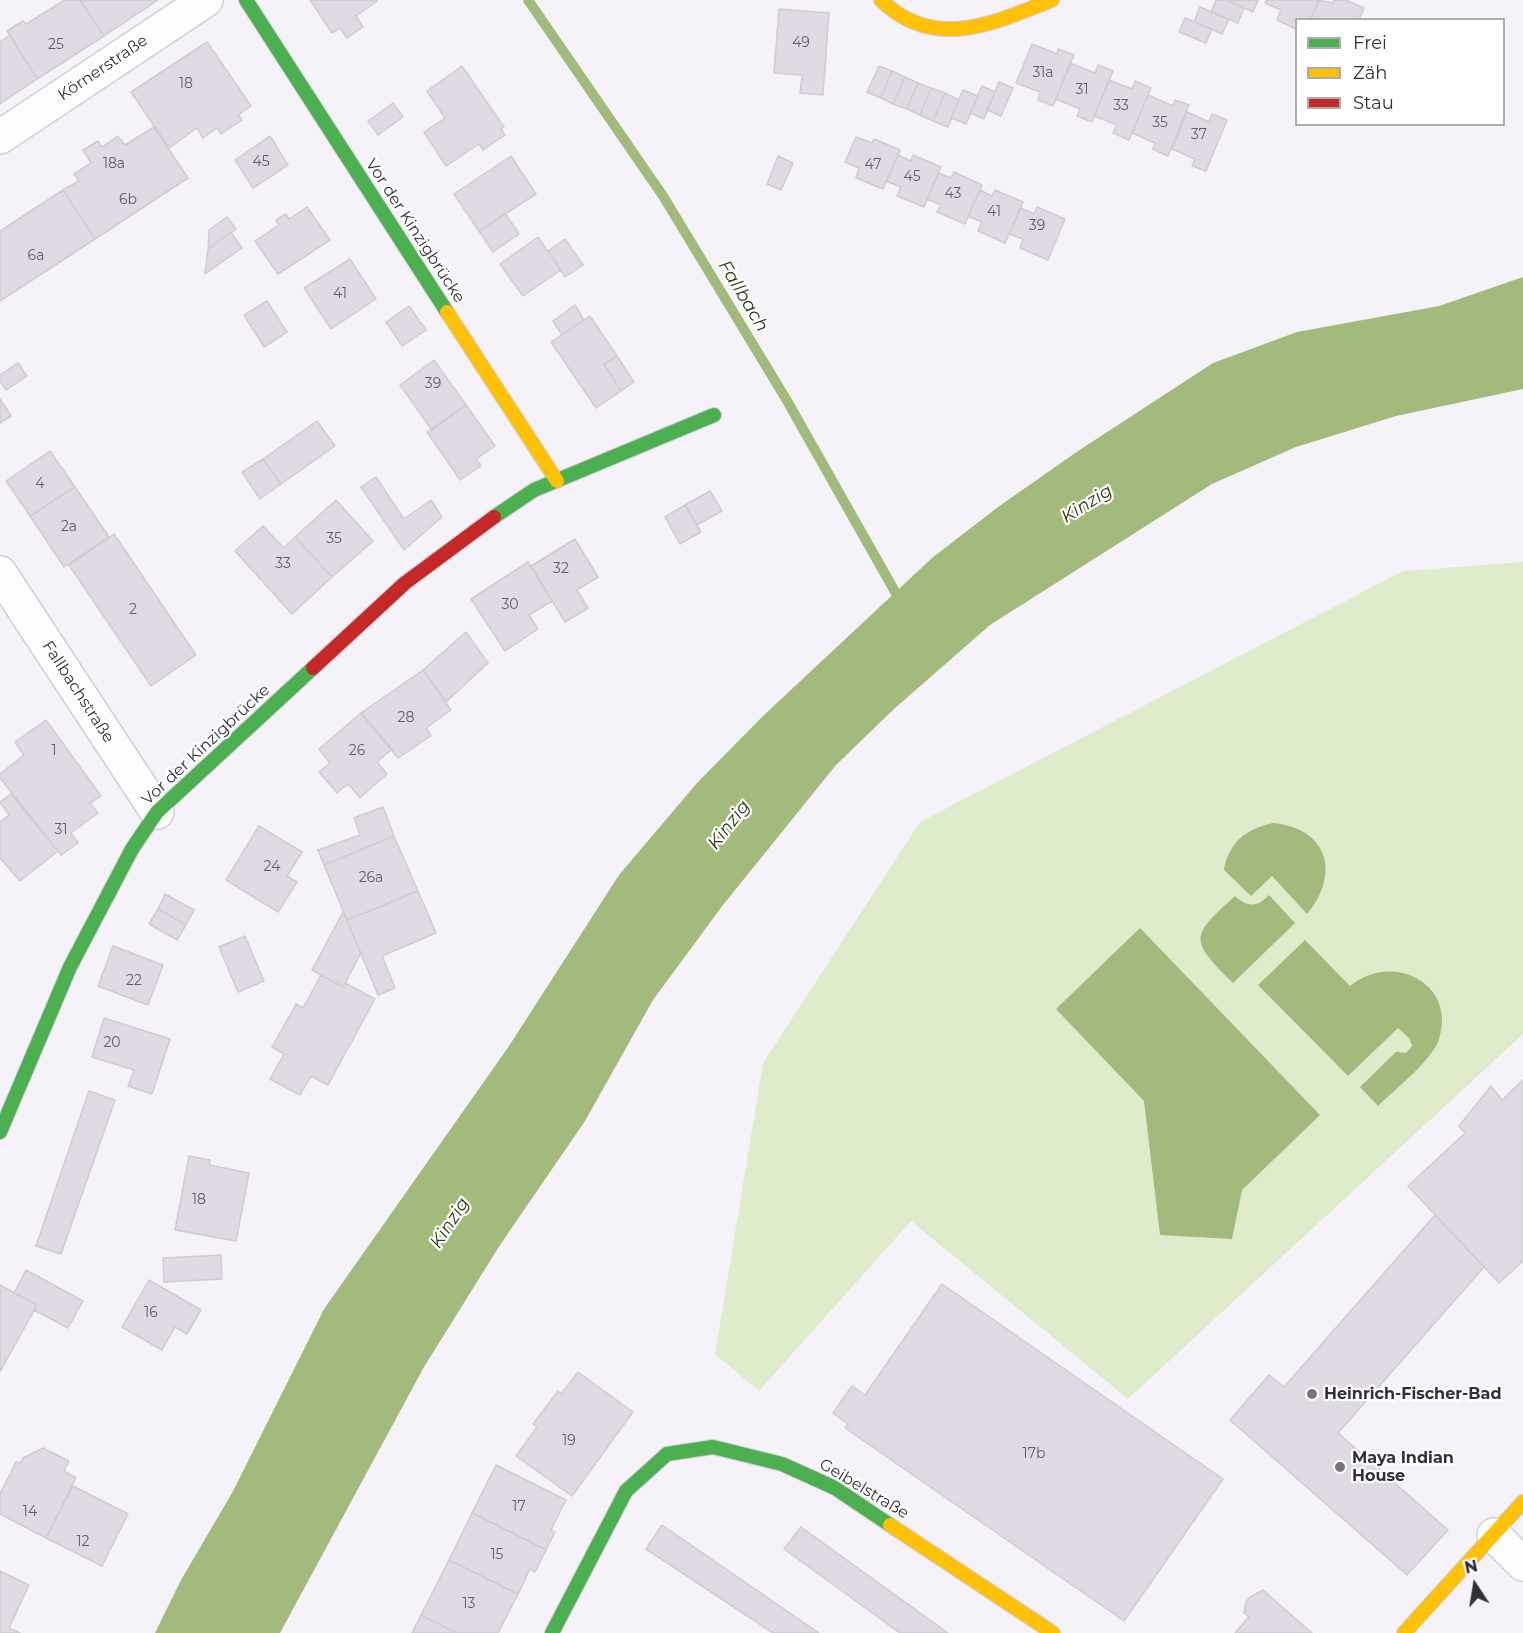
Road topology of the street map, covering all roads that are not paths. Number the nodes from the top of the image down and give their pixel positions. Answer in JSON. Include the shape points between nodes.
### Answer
{"nodes":[{"id":1,"x":206,"y":0,"type":"edge"},
{"id":2,"x":246,"y":0,"type":"edge"},
{"id":3,"x":881,"y":0,"type":"edge"},
{"id":4,"x":1052,"y":0,"type":"edge"},
{"id":5,"x":0,"y":137,"type":"edge"},
{"id":6,"x":714,"y":415,"type":"dead end"},
{"id":7,"x":557,"y":481,"type":"junction"},
{"id":8,"x":0,"y":573,"type":"edge"},
{"id":9,"x":157,"y":812,"type":"junction"},
{"id":10,"x":0,"y":1132,"type":"edge"},
{"id":11,"x":1523,"y":1502,"type":"edge"},
{"id":12,"x":1494,"y":1535,"type":"junction"},
{"id":13,"x":1523,"y":1564,"type":"edge"},
{"id":14,"x":1441,"y":1615,"type":"dead end"},
{"id":15,"x":552,"y":1633,"type":"edge"},
{"id":16,"x":1053,"y":1633,"type":"edge"},
{"id":17,"x":1404,"y":1633,"type":"edge"}],
"edges":[{"from":1,"to":5,"type":"street","name":"Körnerstraße"},
{"from":2,"to":7,"type":"street","name":"Vor der Kinzigbrücke"},
{"from":3,"to":4,"type":"street","via":[[891,13],[949,29],[975,28]]},
{"from":6,"to":7,"type":"street","name":"Vor der Kinzigbrücke"},
{"from":7,"to":9,"type":"street","name":"Vor der Kinzigbrücke","via":[[516,501],[405,583]]},
{"from":8,"to":9,"type":"street","name":"Fallbachstraße"},
{"from":9,"to":10,"type":"street","name":"Vor der Kinzigbrücke","via":[[104,894]]},
{"from":11,"to":12,"type":"street"},
{"from":12,"to":13,"type":"street"},
{"from":12,"to":14,"type":"street"},
{"from":12,"to":17,"type":"street"},
{"from":15,"to":16,"type":"street","name":"Geibelstraße","via":[[626,1491],[667,1454],[713,1447],[782,1464],[835,1488]]}]}
